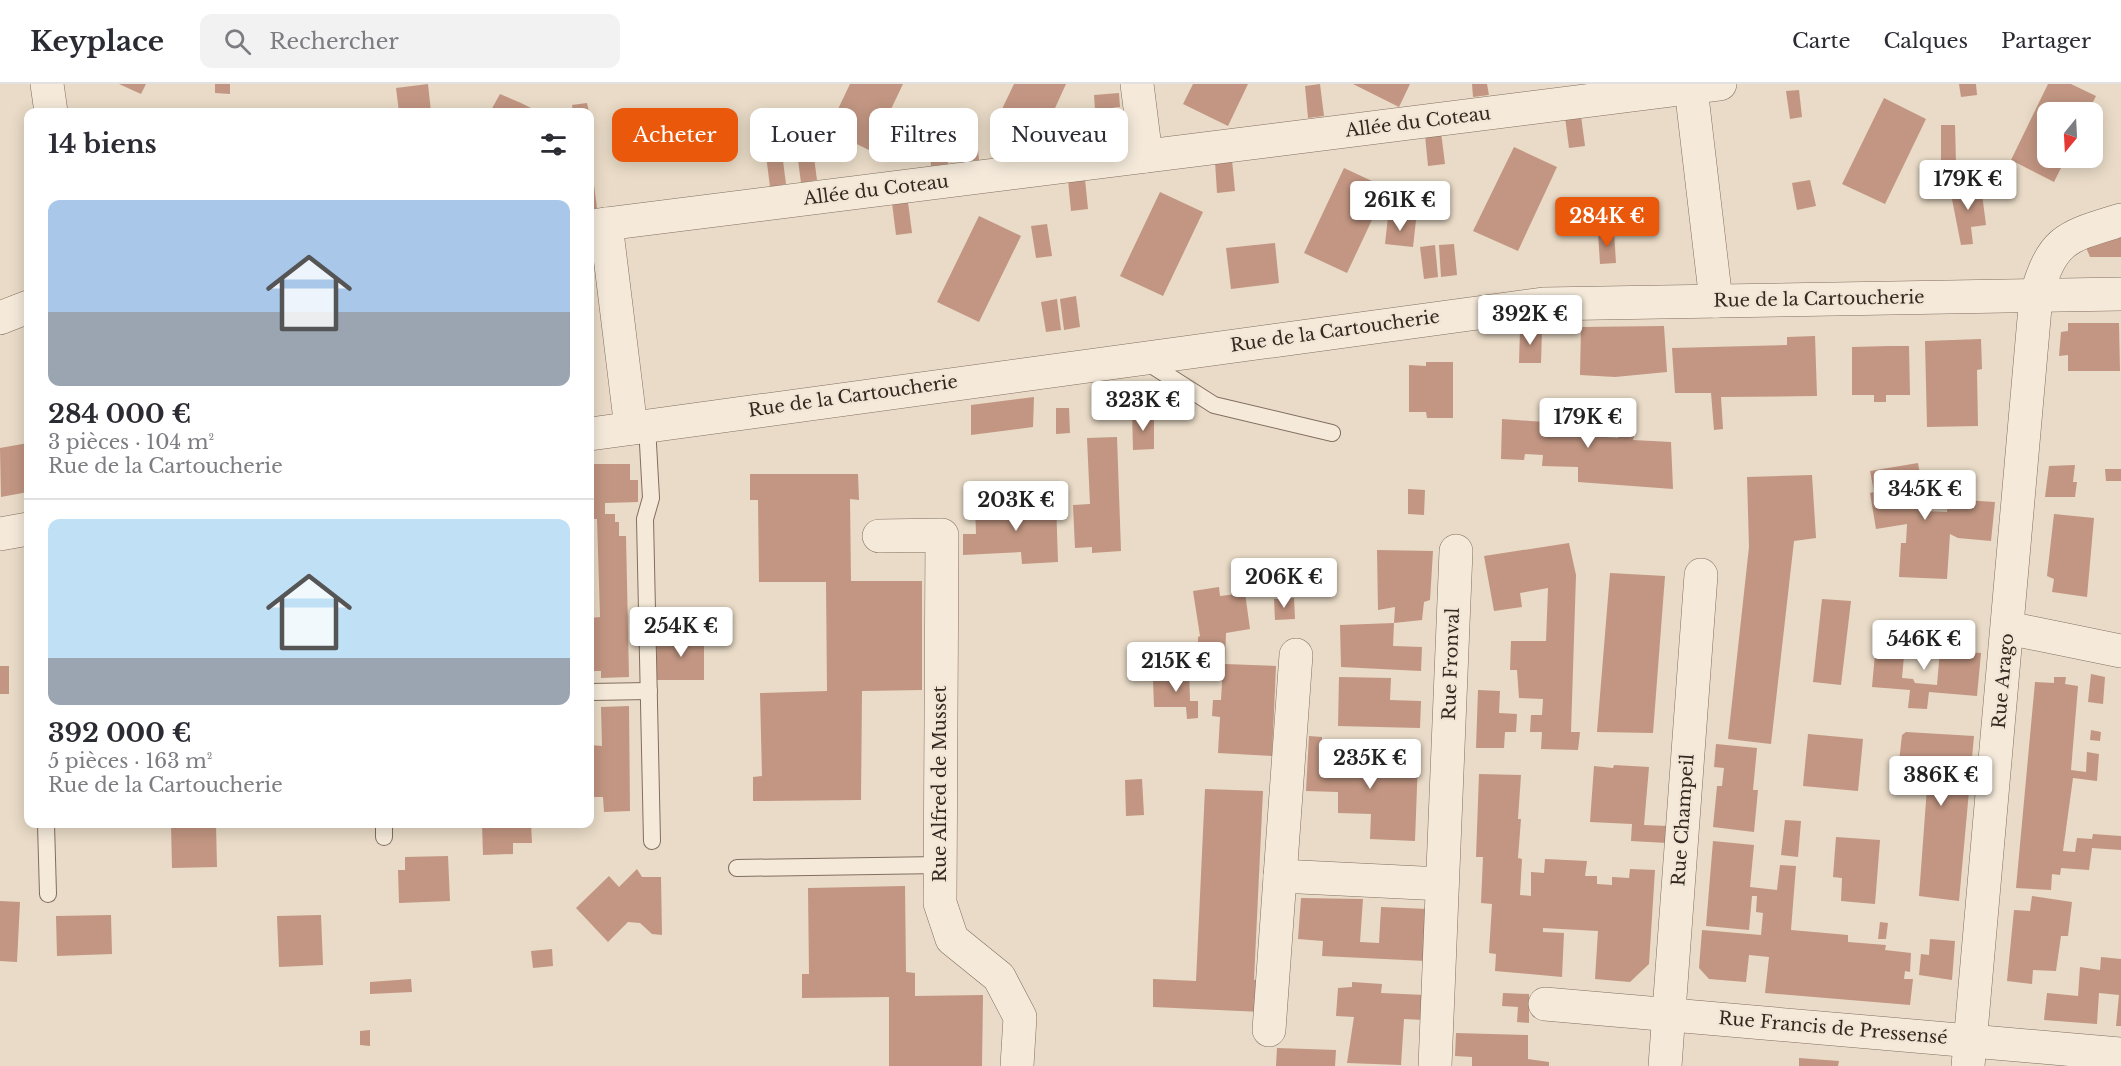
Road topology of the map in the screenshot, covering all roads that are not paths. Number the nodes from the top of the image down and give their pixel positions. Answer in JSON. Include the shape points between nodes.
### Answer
{"nodes":[{"id":1,"x":47,"y":84,"type":"edge"},
{"id":2,"x":1137,"y":84,"type":"edge"},
{"id":3,"x":1705,"y":86,"type":"edge"},
{"id":4,"x":50,"y":108,"type":"edge"},
{"id":5,"x":1146,"y":156,"type":"junction"},
{"id":6,"x":2121,"y":220,"type":"edge"},
{"id":7,"x":598,"y":225,"type":"edge"},
{"id":8,"x":2121,"y":294,"type":"edge"},
{"id":9,"x":2036,"y":296,"type":"junction"},
{"id":10,"x":1716,"y":301,"type":"junction"},
{"id":11,"x":24,"y":309,"type":"edge"},
{"id":12,"x":0,"y":318,"type":"edge"},
{"id":13,"x":1139,"y":357,"type":"junction"},
{"id":14,"x":639,"y":427,"type":"junction"},
{"id":15,"x":594,"y":433,"type":"edge"},
{"id":16,"x":1332,"y":433,"type":"dead end"},
{"id":17,"x":24,"y":530,"type":"edge"},
{"id":18,"x":0,"y":534,"type":"edge"},
{"id":19,"x":879,"y":536,"type":"dead end"},
{"id":20,"x":1456,"y":552,"type":"dead end"},
{"id":21,"x":1701,"y":574,"type":"dead end"},
{"id":22,"x":2008,"y":628,"type":"junction"},
{"id":23,"x":2121,"y":651,"type":"edge"},
{"id":24,"x":1296,"y":655,"type":"dead end"},
{"id":25,"x":649,"y":691,"type":"junction"},
{"id":26,"x":594,"y":692,"type":"edge"},
{"id":27,"x":46,"y":828,"type":"edge"},
{"id":28,"x":651,"y":841,"type":"dead end"},
{"id":29,"x":940,"y":865,"type":"junction"},
{"id":30,"x":737,"y":868,"type":"dead end"},
{"id":31,"x":1280,"y":876,"type":"junction"},
{"id":32,"x":1442,"y":884,"type":"junction"},
{"id":33,"x":48,"y":894,"type":"dead end"},
{"id":34,"x":1545,"y":1004,"type":"dead end"},
{"id":35,"x":1669,"y":1014,"type":"junction"},
{"id":36,"x":1269,"y":1030,"type":"dead end"},
{"id":37,"x":1969,"y":1053,"type":"edge"},
{"id":38,"x":2121,"y":1054,"type":"edge"},
{"id":39,"x":1017,"y":1066,"type":"edge"},
{"id":40,"x":1435,"y":1066,"type":"edge"},
{"id":41,"x":1665,"y":1066,"type":"edge"}],
"edges":[{"from":1,"to":4,"type":"street"},
{"from":2,"to":5,"type":"street"},
{"from":3,"to":5,"type":"street","name":"Allée du Coteau"},
{"from":3,"to":10,"type":"street","name":"Allée du Coteau"},
{"from":5,"to":7,"type":"street","name":"Allée du Coteau"},
{"from":6,"to":9,"type":"street","via":[[2088,230],[2053,251]]},
{"from":7,"to":14,"type":"street","name":"Allée du Coteau"},
{"from":8,"to":9,"type":"street","name":"Rue de la Cartoucherie"},
{"from":9,"to":10,"type":"street","name":"Rue de la Cartoucherie"},
{"from":9,"to":22,"type":"street","name":"Rue Arago"},
{"from":10,"to":13,"type":"street","name":"Rue de la Cartoucherie","via":[[1543,304]]},
{"from":11,"to":12,"type":"street"},
{"from":13,"to":14,"type":"street","name":"Rue de la Cartoucherie"},
{"from":13,"to":16,"type":"lane","via":[[1214,405]]},
{"from":14,"to":15,"type":"street","name":"Rue de la Cartoucherie"},
{"from":14,"to":25,"type":"lane","via":[[651,498],[645,519]]},
{"from":17,"to":18,"type":"street"},
{"from":19,"to":29,"type":"street","name":"Rue Alfred de Musset","via":[[942,535]]},
{"from":20,"to":32,"type":"street","name":"Rue Fronval"},
{"from":21,"to":35,"type":"street","name":"Rue Champeil"},
{"from":22,"to":23,"type":"street"},
{"from":22,"to":37,"type":"street","name":"Rue Arago"},
{"from":24,"to":31,"type":"street"},
{"from":25,"to":26,"type":"lane"},
{"from":25,"to":28,"type":"lane"},
{"from":27,"to":33,"type":"lane"},
{"from":29,"to":30,"type":"lane"},
{"from":29,"to":39,"type":"street","name":"Rue Alfred de Musset","via":[[940,903],[952,939],[999,976],[1020,1017]]},
{"from":31,"to":32,"type":"street"},
{"from":31,"to":36,"type":"street"},
{"from":32,"to":40,"type":"street","name":"Rue Fronval"},
{"from":34,"to":35,"type":"street","name":"Rue Francis de Pressensé"},
{"from":35,"to":37,"type":"street","name":"Rue Francis de Pressensé"},
{"from":35,"to":41,"type":"street","name":"Rue Champeil"},
{"from":37,"to":38,"type":"street","name":"Rue Francis de Pressensé"}]}
